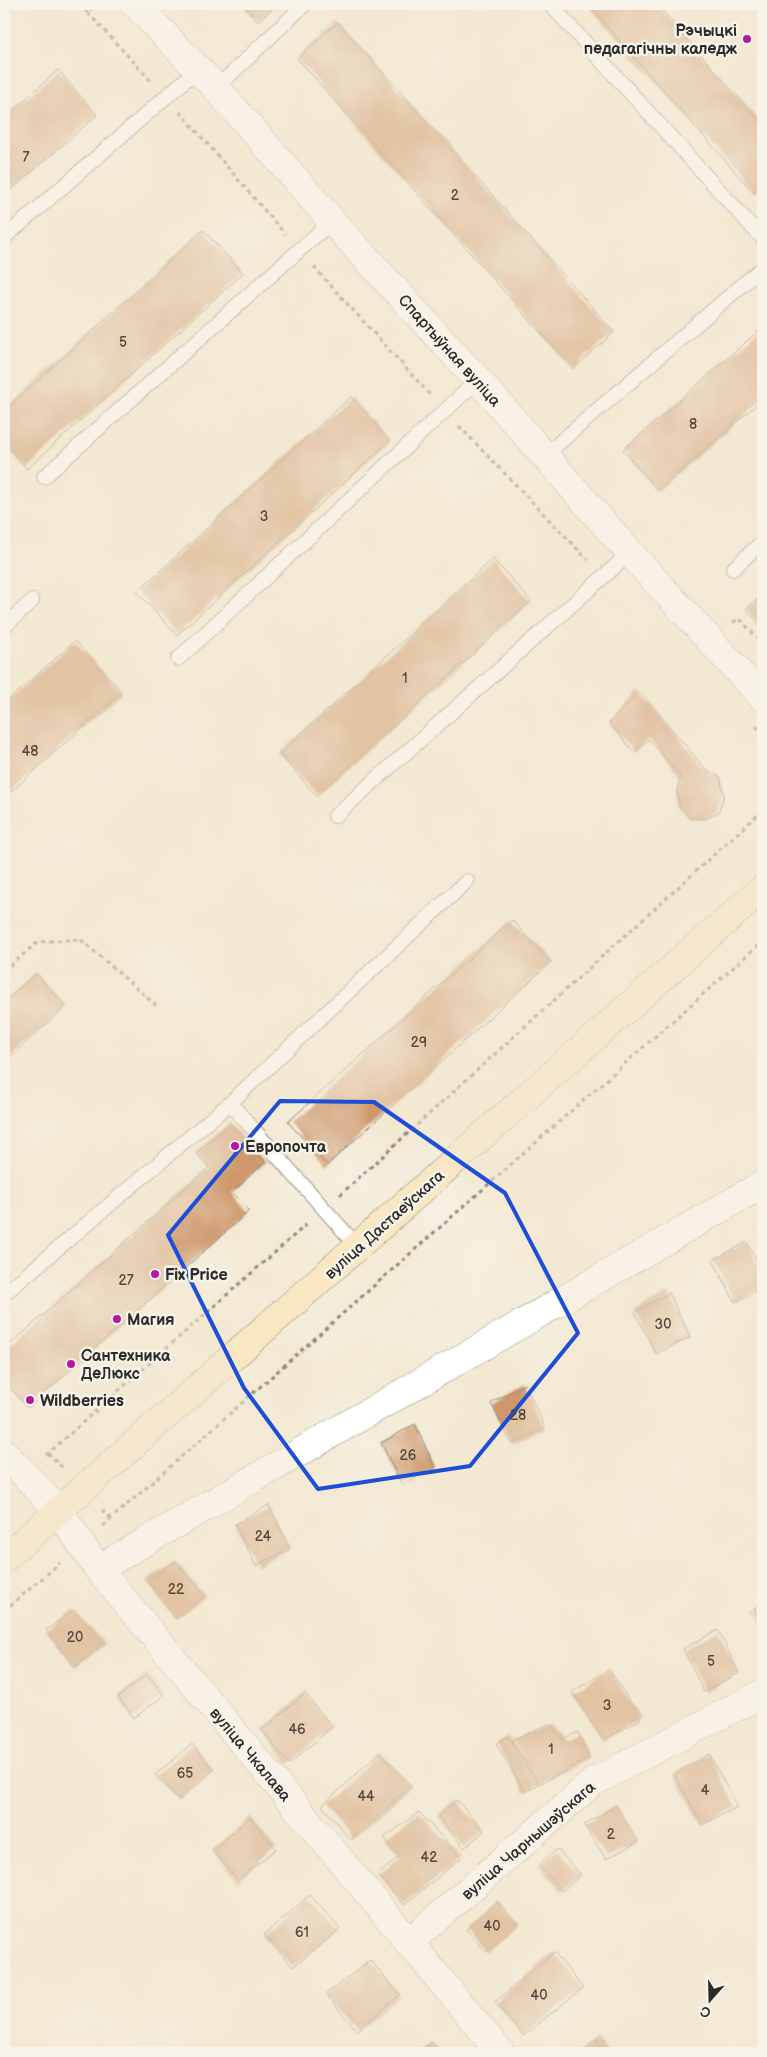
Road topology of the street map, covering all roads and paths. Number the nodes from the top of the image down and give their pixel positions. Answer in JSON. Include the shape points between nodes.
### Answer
{"nodes":[{"id":1,"x":79,"y":4,"type":"edge"},
{"id":2,"x":96,"y":4,"type":"edge"},
{"id":3,"x":135,"y":4,"type":"edge"},
{"id":4,"x":305,"y":4,"type":"edge"},
{"id":5,"x":550,"y":4,"type":"edge"},
{"id":6,"x":88,"y":13,"type":"junction"},
{"id":7,"x":206,"y":79,"type":"junction"},
{"id":8,"x":166,"y":97,"type":"junction"},
{"id":9,"x":332,"y":222,"type":"junction"},
{"id":10,"x":4,"y":238,"type":"edge"},
{"id":11,"x":763,"y":239,"type":"edge"},
{"id":12,"x":300,"y":250,"type":"junction"},
{"id":13,"x":763,"y":267,"type":"edge"},
{"id":14,"x":478,"y":380,"type":"junction"},
{"id":15,"x":444,"y":411,"type":"junction"},
{"id":16,"x":544,"y":456,"type":"junction"},
{"id":17,"x":44,"y":476,"type":"dead end"},
{"id":18,"x":763,"y":541,"type":"edge"},
{"id":19,"x":630,"y":554,"type":"junction"},
{"id":20,"x":733,"y":569,"type":"dead end"},
{"id":21,"x":604,"y":576,"type":"junction"},
{"id":22,"x":32,"y":601,"type":"dead end"},
{"id":23,"x":4,"y":627,"type":"edge"},
{"id":24,"x":178,"y":658,"type":"dead end"},
{"id":25,"x":756,"y":709,"type":"edge"},
{"id":26,"x":763,"y":734,"type":"edge"},
{"id":27,"x":763,"y":810,"type":"edge"},
{"id":28,"x":335,"y":816,"type":"dead end"},
{"id":29,"x":467,"y":882,"type":"dead end"},
{"id":30,"x":763,"y":888,"type":"edge"},
{"id":31,"x":763,"y":941,"type":"edge"},
{"id":32,"x":4,"y":971,"type":"edge"},
{"id":33,"x":158,"y":1007,"type":"dead end"},
{"id":34,"x":230,"y":1103,"type":"junction"},
{"id":35,"x":763,"y":1184,"type":"edge"},
{"id":36,"x":324,"y":1209,"type":"junction"},
{"id":37,"x":358,"y":1248,"type":"junction"},
{"id":38,"x":4,"y":1294,"type":"edge"},
{"id":39,"x":4,"y":1453,"type":"edge"},
{"id":40,"x":24,"y":1474,"type":"junction"},
{"id":41,"x":58,"y":1510,"type":"junction"},
{"id":42,"x":81,"y":1545,"type":"junction"},
{"id":43,"x":4,"y":1559,"type":"edge"},
{"id":44,"x":98,"y":1569,"type":"junction"},
{"id":45,"x":4,"y":1611,"type":"edge"},
{"id":46,"x":763,"y":1693,"type":"edge"},
{"id":47,"x":408,"y":1943,"type":"junction"},
{"id":48,"x":501,"y":2053,"type":"edge"}],
"edges":[{"from":1,"to":6,"type":"path"},
{"from":2,"to":6,"type":"path"},
{"from":3,"to":7,"type":"street","name":"Спартыўная вуліца"},
{"from":4,"to":7,"type":"lane"},
{"from":5,"to":11,"type":"lane"},
{"from":6,"to":8,"type":"path"},
{"from":7,"to":8,"type":"lane"},
{"from":7,"to":9,"type":"street","name":"Спартыўная вуліца"},
{"from":8,"to":10,"type":"lane"},
{"from":8,"to":12,"type":"path"},
{"from":9,"to":12,"type":"lane"},
{"from":9,"to":14,"type":"street","name":"Спартыўная вуліца"},
{"from":12,"to":15,"type":"path"},
{"from":12,"to":17,"type":"lane"},
{"from":13,"to":16,"type":"lane"},
{"from":14,"to":15,"type":"lane"},
{"from":14,"to":16,"type":"street","name":"Спартыўная вуліца"},
{"from":15,"to":21,"type":"path"},
{"from":15,"to":24,"type":"lane"},
{"from":16,"to":19,"type":"street","name":"Спартыўная вуліца"},
{"from":18,"to":20,"type":"lane"},
{"from":19,"to":21,"type":"lane"},
{"from":19,"to":25,"type":"street","name":"Спартыўная вуліца"},
{"from":21,"to":28,"type":"lane"},
{"from":22,"to":23,"type":"lane"},
{"from":25,"to":26,"type":"path"},
{"from":27,"to":36,"type":"path"},
{"from":29,"to":34,"type":"lane"},
{"from":30,"to":37,"type":"street","name":"вуліца Дастаеўскага"},
{"from":31,"to":42,"type":"path"},
{"from":32,"to":33,"type":"path","via":[[38,942],[80,939]]},
{"from":34,"to":36,"type":"lane"},
{"from":34,"to":38,"type":"lane"},
{"from":35,"to":44,"type":"street"},
{"from":36,"to":37,"type":"lane"},
{"from":36,"to":40,"type":"path"},
{"from":37,"to":41,"type":"street","name":"вуліца Дастаеўскага"},
{"from":39,"to":40,"type":"street","name":"вуліца Чкалава"},
{"from":40,"to":41,"type":"street","name":"вуліца Чкалава"},
{"from":41,"to":42,"type":"street","name":"вуліца Чкалава"},
{"from":41,"to":43,"type":"street","name":"вуліца Дастаеўскага"},
{"from":42,"to":44,"type":"street","name":"вуліца Чкалава"},
{"from":42,"to":45,"type":"path"},
{"from":44,"to":47,"type":"street","name":"вуліца Чкалава"},
{"from":46,"to":47,"type":"street","name":"вуліца Чарнышэўскага","via":[[594,1782]]},
{"from":47,"to":48,"type":"street","name":"вуліца Чкалава"}]}
